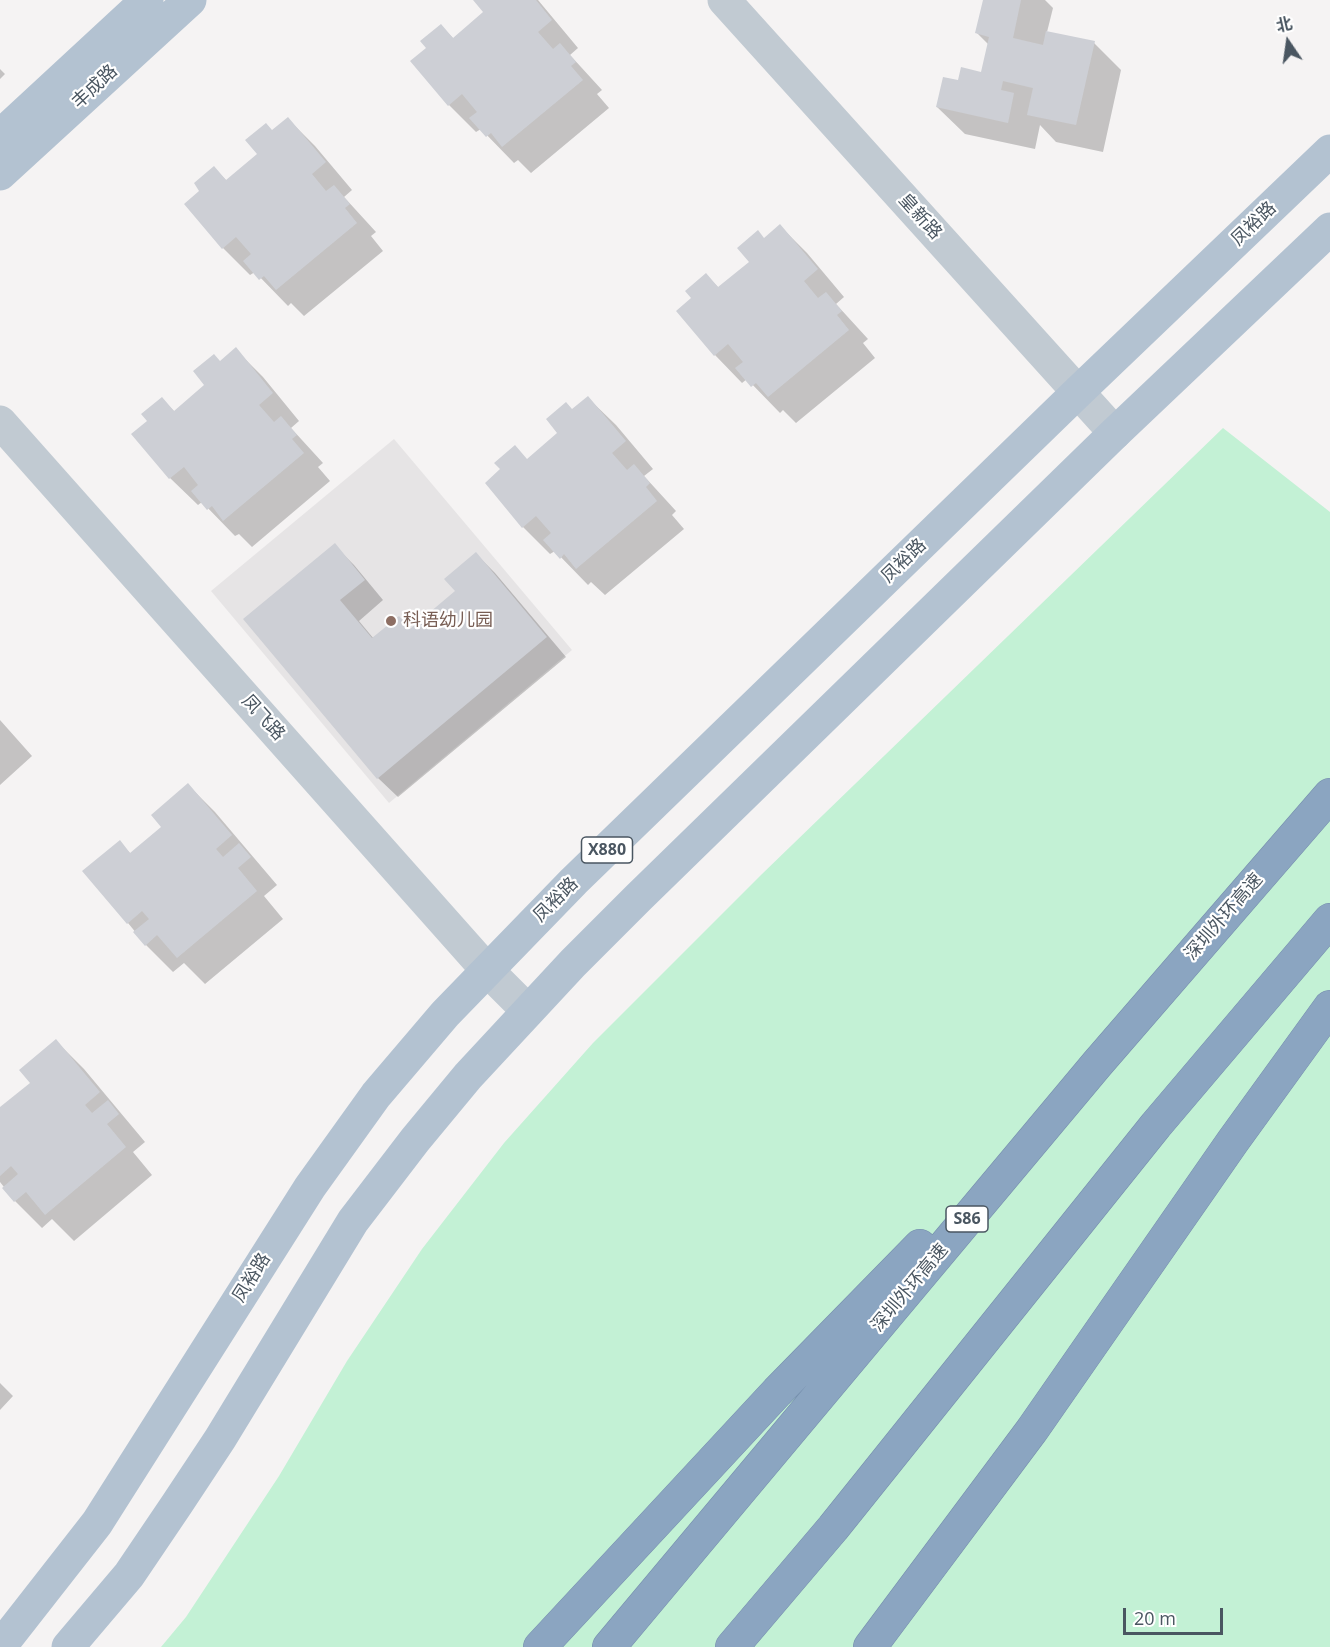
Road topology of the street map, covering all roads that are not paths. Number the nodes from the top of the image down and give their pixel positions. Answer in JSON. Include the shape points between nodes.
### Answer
{"nodes":[{"id":1,"x":147,"y":0,"type":"edge"},
{"id":2,"x":190,"y":0,"type":"edge"},
{"id":3,"x":724,"y":0,"type":"edge"},
{"id":4,"x":0,"y":136,"type":"edge"},
{"id":5,"x":1330,"y":151,"type":"edge"},
{"id":6,"x":0,"y":174,"type":"edge"},
{"id":7,"x":1330,"y":229,"type":"edge"},
{"id":8,"x":1078,"y":392,"type":"junction"},
{"id":9,"x":0,"y":422,"type":"edge"},
{"id":10,"x":1115,"y":434,"type":"junction"},
{"id":11,"x":1330,"y":795,"type":"edge"},
{"id":12,"x":1330,"y":920,"type":"edge"},
{"id":13,"x":487,"y":970,"type":"junction"},
{"id":14,"x":1330,"y":1007,"type":"edge"},
{"id":15,"x":528,"y":1011,"type":"junction"},
{"id":16,"x":1097,"y":1064,"type":"junction"},
{"id":17,"x":0,"y":1647,"type":"edge"},
{"id":18,"x":68,"y":1647,"type":"edge"},
{"id":19,"x":540,"y":1647,"type":"edge"},
{"id":20,"x":609,"y":1647,"type":"edge"},
{"id":21,"x":732,"y":1647,"type":"edge"},
{"id":22,"x":870,"y":1647,"type":"edge"}],
"edges":[{"from":1,"to":4,"type":"main road","name":"丰成路"},
{"from":2,"to":6,"type":"main road","name":"丰成路"},
{"from":3,"to":8,"type":"street","name":"皇新路"},
{"from":5,"to":8,"type":"main road","name":"凤裕路","number":"X880"},
{"from":7,"to":10,"type":"main road"},
{"from":8,"to":10,"type":"street","name":"皇新路"},
{"from":8,"to":13,"type":"main road","name":"凤裕路","number":"X880"},
{"from":9,"to":13,"type":"street","name":"凤飞路"},
{"from":10,"to":15,"type":"main road","via":[[630,906]]},
{"from":11,"to":16,"type":"highway","name":"深圳外环高速","number":"S86"},
{"from":12,"to":21,"type":"highway","via":[[1156,1125],[833,1528]]},
{"from":13,"to":15,"type":"street","name":"凤飞路"},
{"from":13,"to":17,"type":"main road","name":"凤裕路","number":"X880","via":[[376,1095],[310,1187],[97,1523]]},
{"from":14,"to":22,"type":"highway","via":[[1032,1430]]},
{"from":15,"to":18,"type":"main road","via":[[468,1076],[353,1221],[171,1513],[129,1575]]},
{"from":16,"to":19,"type":"highway","via":[[777,1392]]},
{"from":16,"to":20,"type":"highway","name":"深圳外环高速","number":"S86"}]}
